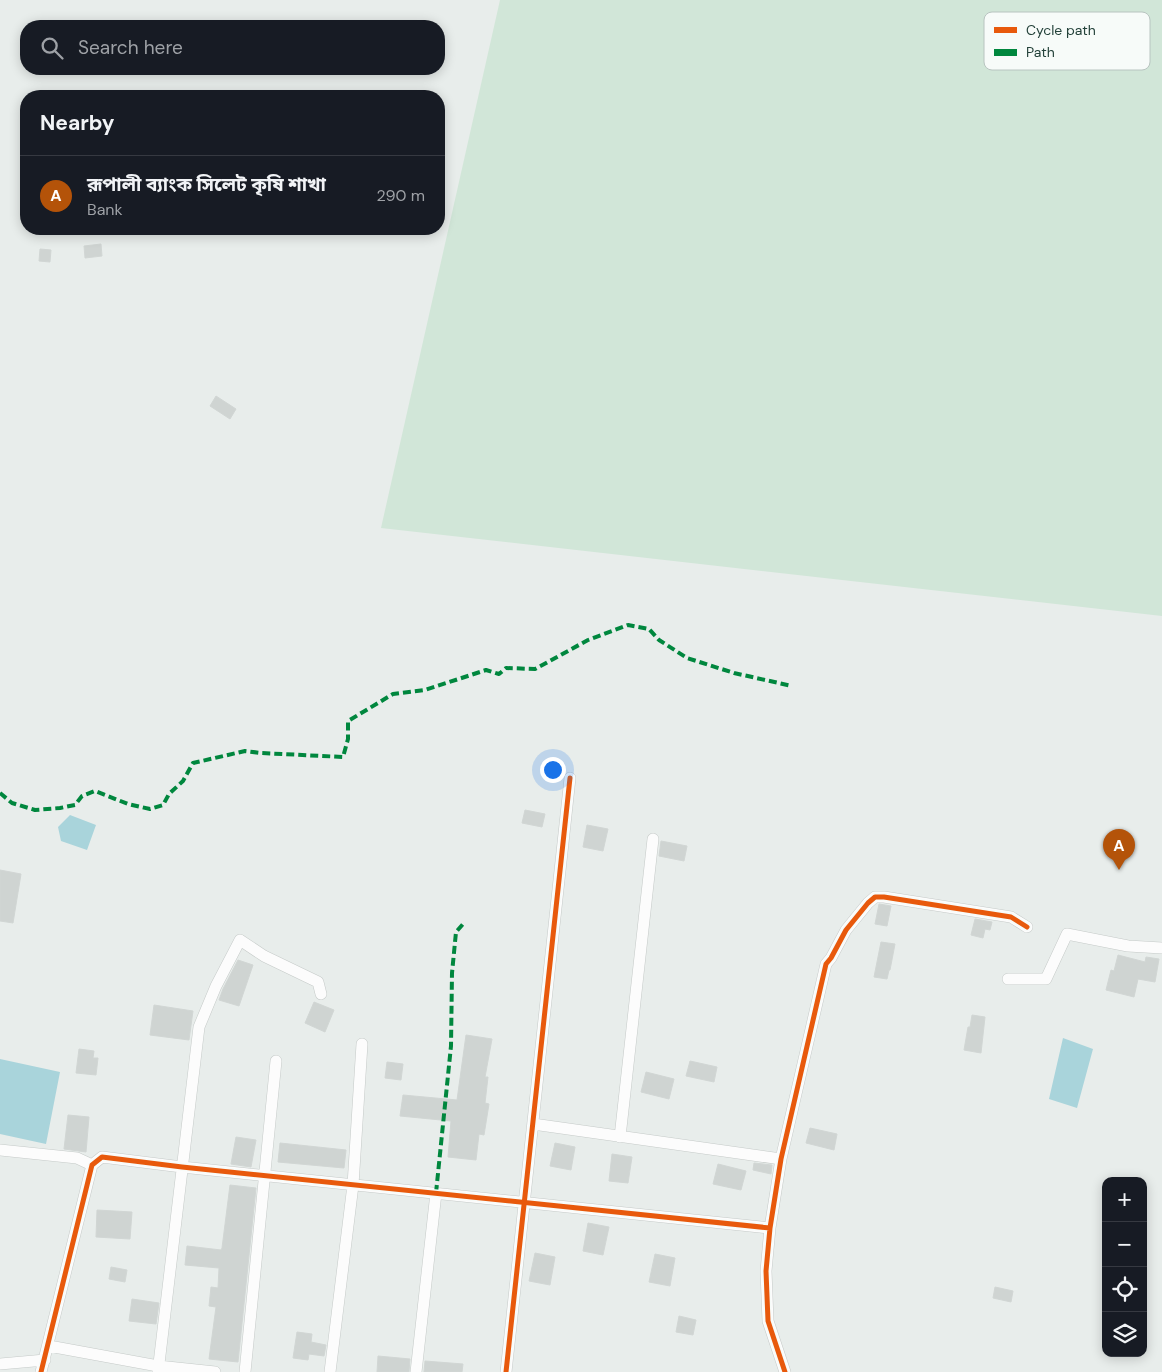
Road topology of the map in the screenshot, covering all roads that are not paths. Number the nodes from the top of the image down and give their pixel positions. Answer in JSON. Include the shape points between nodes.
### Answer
{"nodes":[{"id":1,"x":570,"y":778,"type":"dead end"},
{"id":2,"x":653,"y":838,"type":"dead end"},
{"id":3,"x":1027,"y":927,"type":"dead end"},
{"id":4,"x":1162,"y":948,"type":"edge"},
{"id":5,"x":1008,"y":979,"type":"dead end"},
{"id":6,"x":321,"y":994,"type":"dead end"},
{"id":7,"x":362,"y":1044,"type":"dead end"},
{"id":8,"x":276,"y":1061,"type":"dead end"},
{"id":9,"x":533,"y":1124,"type":"junction"},
{"id":10,"x":620,"y":1137,"type":"junction"},
{"id":11,"x":0,"y":1150,"type":"edge"},
{"id":12,"x":781,"y":1160,"type":"junction"},
{"id":13,"x":92,"y":1165,"type":"junction"},
{"id":14,"x":182,"y":1167,"type":"junction"},
{"id":15,"x":265,"y":1176,"type":"junction"},
{"id":16,"x":352,"y":1185,"type":"junction"},
{"id":17,"x":436,"y":1193,"type":"junction"},
{"id":18,"x":525,"y":1203,"type":"junction"},
{"id":19,"x":770,"y":1228,"type":"junction"},
{"id":20,"x":49,"y":1346,"type":"junction"},
{"id":21,"x":45,"y":1360,"type":"junction"},
{"id":22,"x":0,"y":1364,"type":"edge"},
{"id":23,"x":158,"y":1369,"type":"edge"},
{"id":24,"x":41,"y":1372,"type":"edge"},
{"id":25,"x":215,"y":1372,"type":"edge"},
{"id":26,"x":245,"y":1372,"type":"edge"},
{"id":27,"x":330,"y":1372,"type":"edge"},
{"id":28,"x":416,"y":1372,"type":"edge"},
{"id":29,"x":506,"y":1372,"type":"edge"},
{"id":30,"x":784,"y":1372,"type":"edge"}],
"edges":[{"from":1,"to":9,"type":"street"},
{"from":2,"to":10,"type":"street"},
{"from":3,"to":12,"type":"street","via":[[1011,917],[884,897],[875,897],[868,903],[846,930],[826,964]]},
{"from":4,"to":5,"type":"street","via":[[1128,946],[1067,934],[1046,979]]},
{"from":6,"to":14,"type":"street","via":[[318,982],[264,956],[240,940],[199,1027]]},
{"from":7,"to":16,"type":"street"},
{"from":8,"to":15,"type":"street"},
{"from":9,"to":10,"type":"street"},
{"from":9,"to":18,"type":"street"},
{"from":10,"to":12,"type":"street"},
{"from":11,"to":13,"type":"street","via":[[76,1158]]},
{"from":12,"to":19,"type":"street"},
{"from":13,"to":14,"type":"street","via":[[102,1157]]},
{"from":13,"to":20,"type":"street"},
{"from":14,"to":15,"type":"street"},
{"from":14,"to":23,"type":"street"},
{"from":15,"to":16,"type":"street"},
{"from":15,"to":26,"type":"street"},
{"from":16,"to":17,"type":"street"},
{"from":16,"to":27,"type":"street"},
{"from":17,"to":18,"type":"street"},
{"from":17,"to":28,"type":"street"},
{"from":18,"to":19,"type":"street"},
{"from":18,"to":29,"type":"street"},
{"from":19,"to":30,"type":"street","via":[[766,1271],[768,1321]]},
{"from":20,"to":21,"type":"street"},
{"from":20,"to":23,"type":"street"},
{"from":21,"to":22,"type":"street"},
{"from":21,"to":24,"type":"street"},
{"from":23,"to":25,"type":"street"}]}
